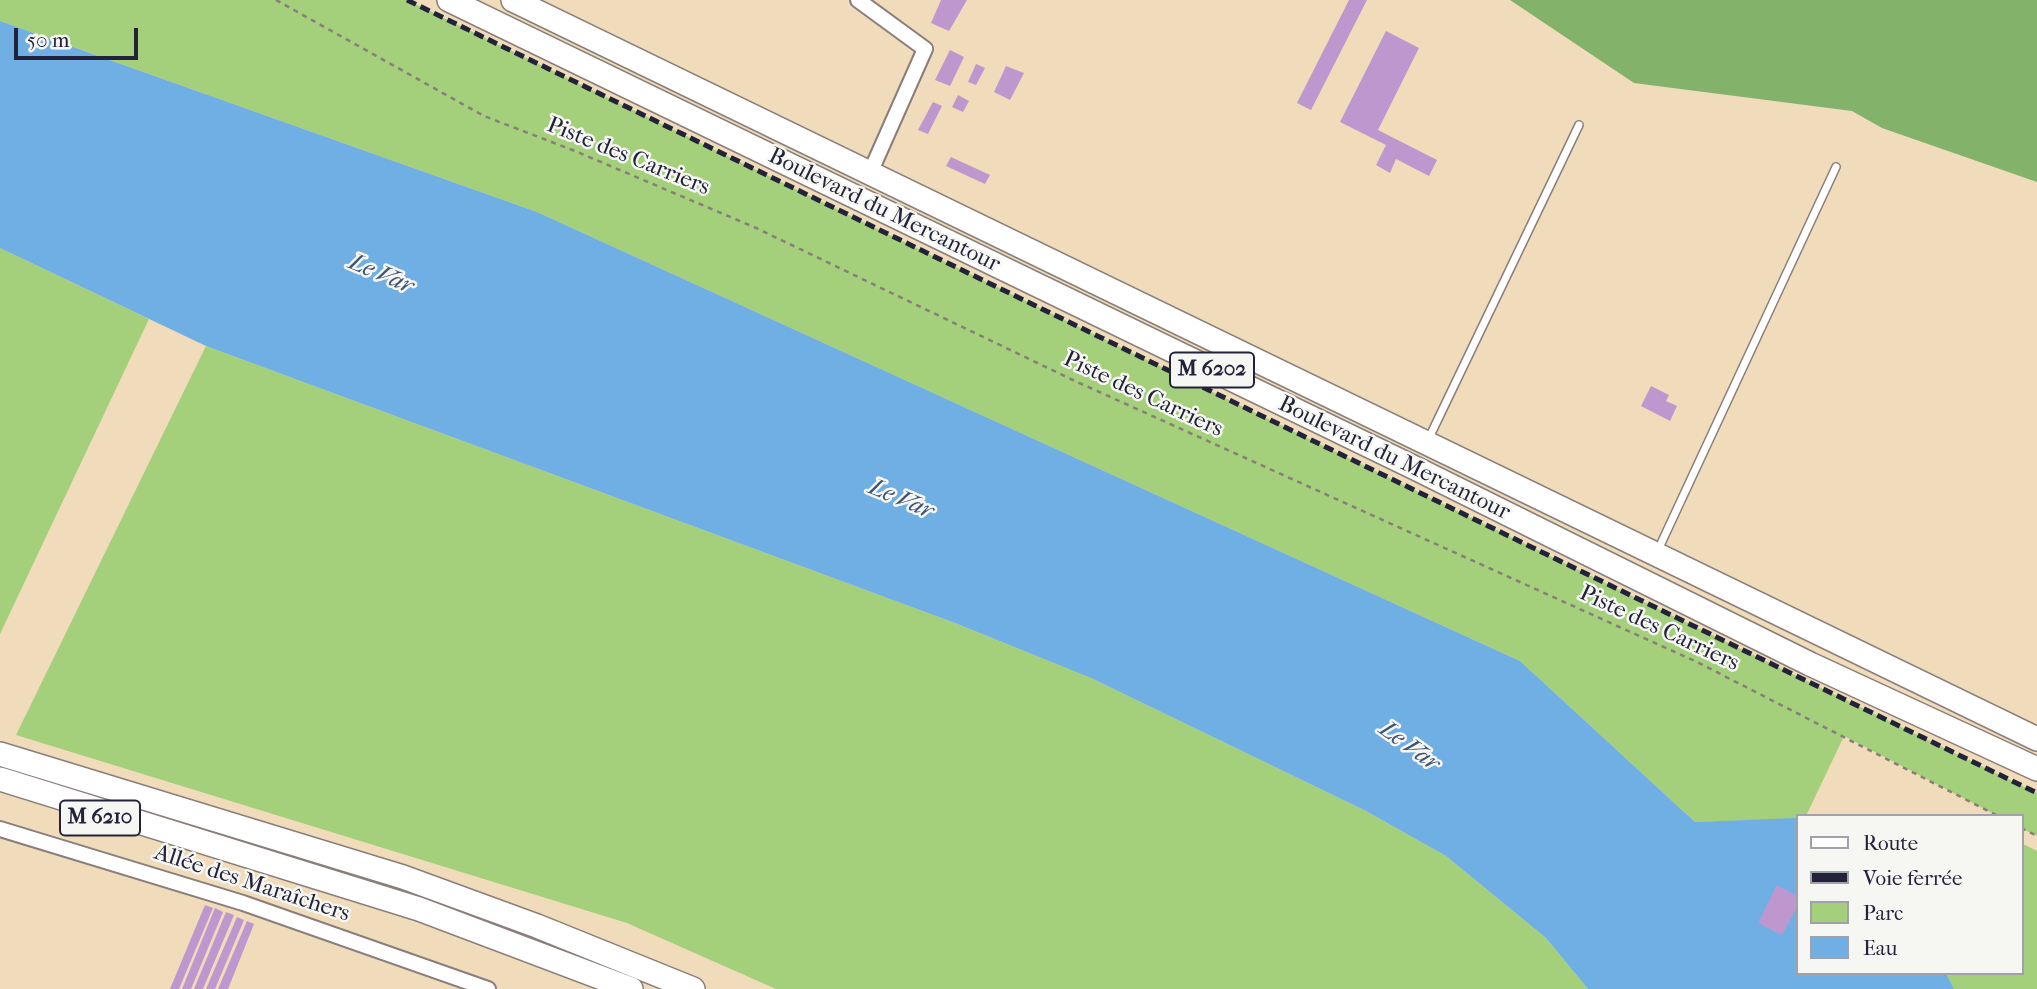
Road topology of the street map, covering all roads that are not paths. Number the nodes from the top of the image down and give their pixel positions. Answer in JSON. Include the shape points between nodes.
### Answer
{"nodes":[{"id":1,"x":449,"y":0,"type":"edge"},
{"id":2,"x":858,"y":0,"type":"edge"},
{"id":3,"x":526,"y":3,"type":"edge"},
{"id":4,"x":1579,"y":125,"type":"dead end"},
{"id":5,"x":1836,"y":166,"type":"dead end"},
{"id":6,"x":870,"y":173,"type":"junction"},
{"id":7,"x":1426,"y":443,"type":"junction"},
{"id":8,"x":1656,"y":554,"type":"junction"},
{"id":9,"x":2037,"y":739,"type":"edge"},
{"id":10,"x":0,"y":754,"type":"edge"},
{"id":11,"x":2037,"y":769,"type":"edge"},
{"id":12,"x":0,"y":779,"type":"edge"},
{"id":13,"x":0,"y":793,"type":"edge"},
{"id":14,"x":0,"y":829,"type":"edge"},
{"id":15,"x":200,"y":842,"type":"junction"},
{"id":16,"x":488,"y":989,"type":"edge"},
{"id":17,"x":631,"y":989,"type":"edge"},
{"id":18,"x":694,"y":989,"type":"edge"}],
"edges":[{"from":1,"to":11,"type":"main road","name":"Boulevard du Mercantour","number":"M 6202","via":[[1810,664]]},
{"from":2,"to":6,"type":"street","via":[[925,49]]},
{"from":3,"to":6,"type":"main road","name":"Boulevard du Mercantour","number":"M 6202"},
{"from":4,"to":7,"type":"lane"},
{"from":5,"to":8,"type":"lane"},
{"from":6,"to":7,"type":"main road","name":"Boulevard du Mercantour","number":"M 6202"},
{"from":7,"to":8,"type":"main road","name":"Boulevard du Mercantour","number":"M 6202"},
{"from":8,"to":9,"type":"main road","name":"Boulevard du Mercantour","number":"M 6202"},
{"from":10,"to":18,"type":"main road","via":[[403,877]]},
{"from":12,"to":15,"type":"main road"},
{"from":13,"to":15,"type":"main road","number":"M 6210"},
{"from":14,"to":16,"type":"street","name":"Allée des Maraîchers","via":[[243,903]]},
{"from":15,"to":17,"type":"main road","via":[[419,909]]}]}
